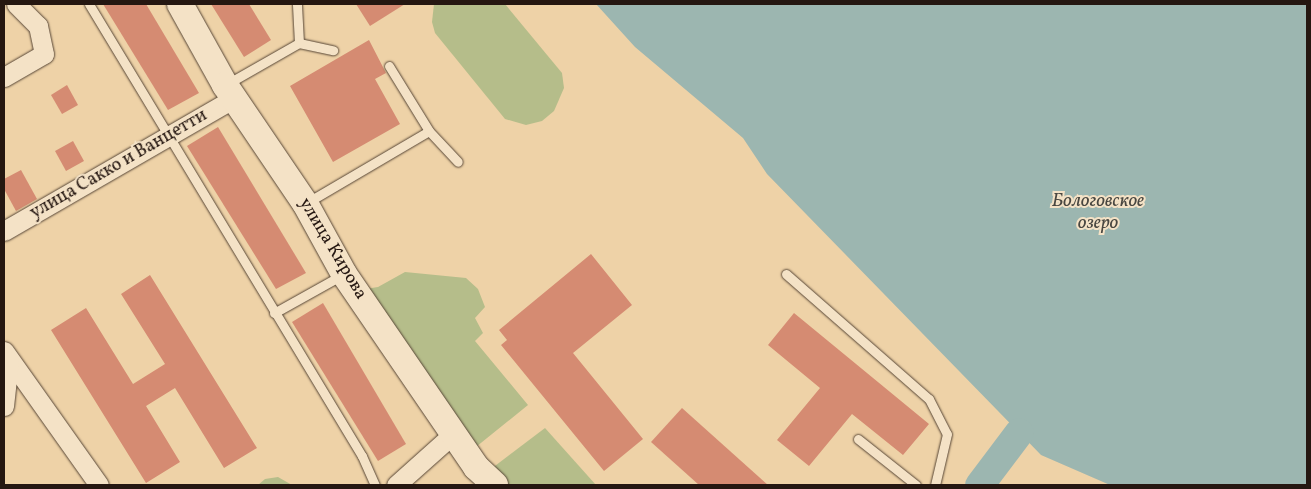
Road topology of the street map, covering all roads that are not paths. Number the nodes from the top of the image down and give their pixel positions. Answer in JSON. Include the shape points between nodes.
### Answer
{"nodes":[{"id":1,"x":16,"y":4,"type":"edge"},
{"id":2,"x":89,"y":4,"type":"edge"},
{"id":3,"x":180,"y":4,"type":"edge"},
{"id":4,"x":297,"y":4,"type":"edge"},
{"id":5,"x":300,"y":43,"type":"junction"},
{"id":6,"x":333,"y":50,"type":"dead end"},
{"id":7,"x":389,"y":66,"type":"dead end"},
{"id":8,"x":4,"y":77,"type":"edge"},
{"id":9,"x":229,"y":92,"type":"junction"},
{"id":10,"x":429,"y":131,"type":"junction"},
{"id":11,"x":168,"y":137,"type":"junction"},
{"id":12,"x":458,"y":162,"type":"dead end"},
{"id":13,"x":305,"y":203,"type":"junction"},
{"id":14,"x":4,"y":231,"type":"edge"},
{"id":15,"x":344,"y":274,"type":"junction"},
{"id":16,"x":786,"y":274,"type":"dead end"},
{"id":17,"x":274,"y":313,"type":"junction"},
{"id":18,"x":6,"y":356,"type":"edge"},
{"id":19,"x":4,"y":406,"type":"edge"},
{"id":20,"x":453,"y":434,"type":"junction"},
{"id":21,"x":858,"y":439,"type":"dead end"},
{"id":22,"x":99,"y":485,"type":"edge"},
{"id":23,"x":375,"y":485,"type":"edge"},
{"id":24,"x":396,"y":485,"type":"edge"},
{"id":25,"x":495,"y":485,"type":"edge"},
{"id":26,"x":916,"y":485,"type":"edge"},
{"id":27,"x":935,"y":485,"type":"edge"}],
"edges":[{"from":1,"to":8,"type":"street","via":[[38,26],[44,54]]},
{"from":2,"to":11,"type":"lane"},
{"from":3,"to":9,"type":"main road","name":"улица Кирова"},
{"from":4,"to":5,"type":"lane"},
{"from":5,"to":6,"type":"lane"},
{"from":5,"to":9,"type":"lane"},
{"from":7,"to":10,"type":"lane"},
{"from":9,"to":11,"type":"street","name":"улица Сакко и Ванцетти"},
{"from":9,"to":13,"type":"main road","name":"улица Кирова"},
{"from":10,"to":12,"type":"lane"},
{"from":10,"to":13,"type":"lane"},
{"from":11,"to":14,"type":"street","name":"улица Сакко и Ванцетти"},
{"from":11,"to":17,"type":"lane"},
{"from":13,"to":15,"type":"main road","name":"улица Кирова"},
{"from":15,"to":17,"type":"lane"},
{"from":15,"to":20,"type":"main road","name":"улица Кирова"},
{"from":16,"to":27,"type":"lane","via":[[929,399],[947,434]]},
{"from":17,"to":23,"type":"lane","via":[[362,456]]},
{"from":18,"to":19,"type":"street"},
{"from":18,"to":22,"type":"street"},
{"from":20,"to":24,"type":"street"},
{"from":20,"to":25,"type":"main road","name":"улица Кирова","via":[[476,467]]},
{"from":21,"to":26,"type":"lane"}]}
